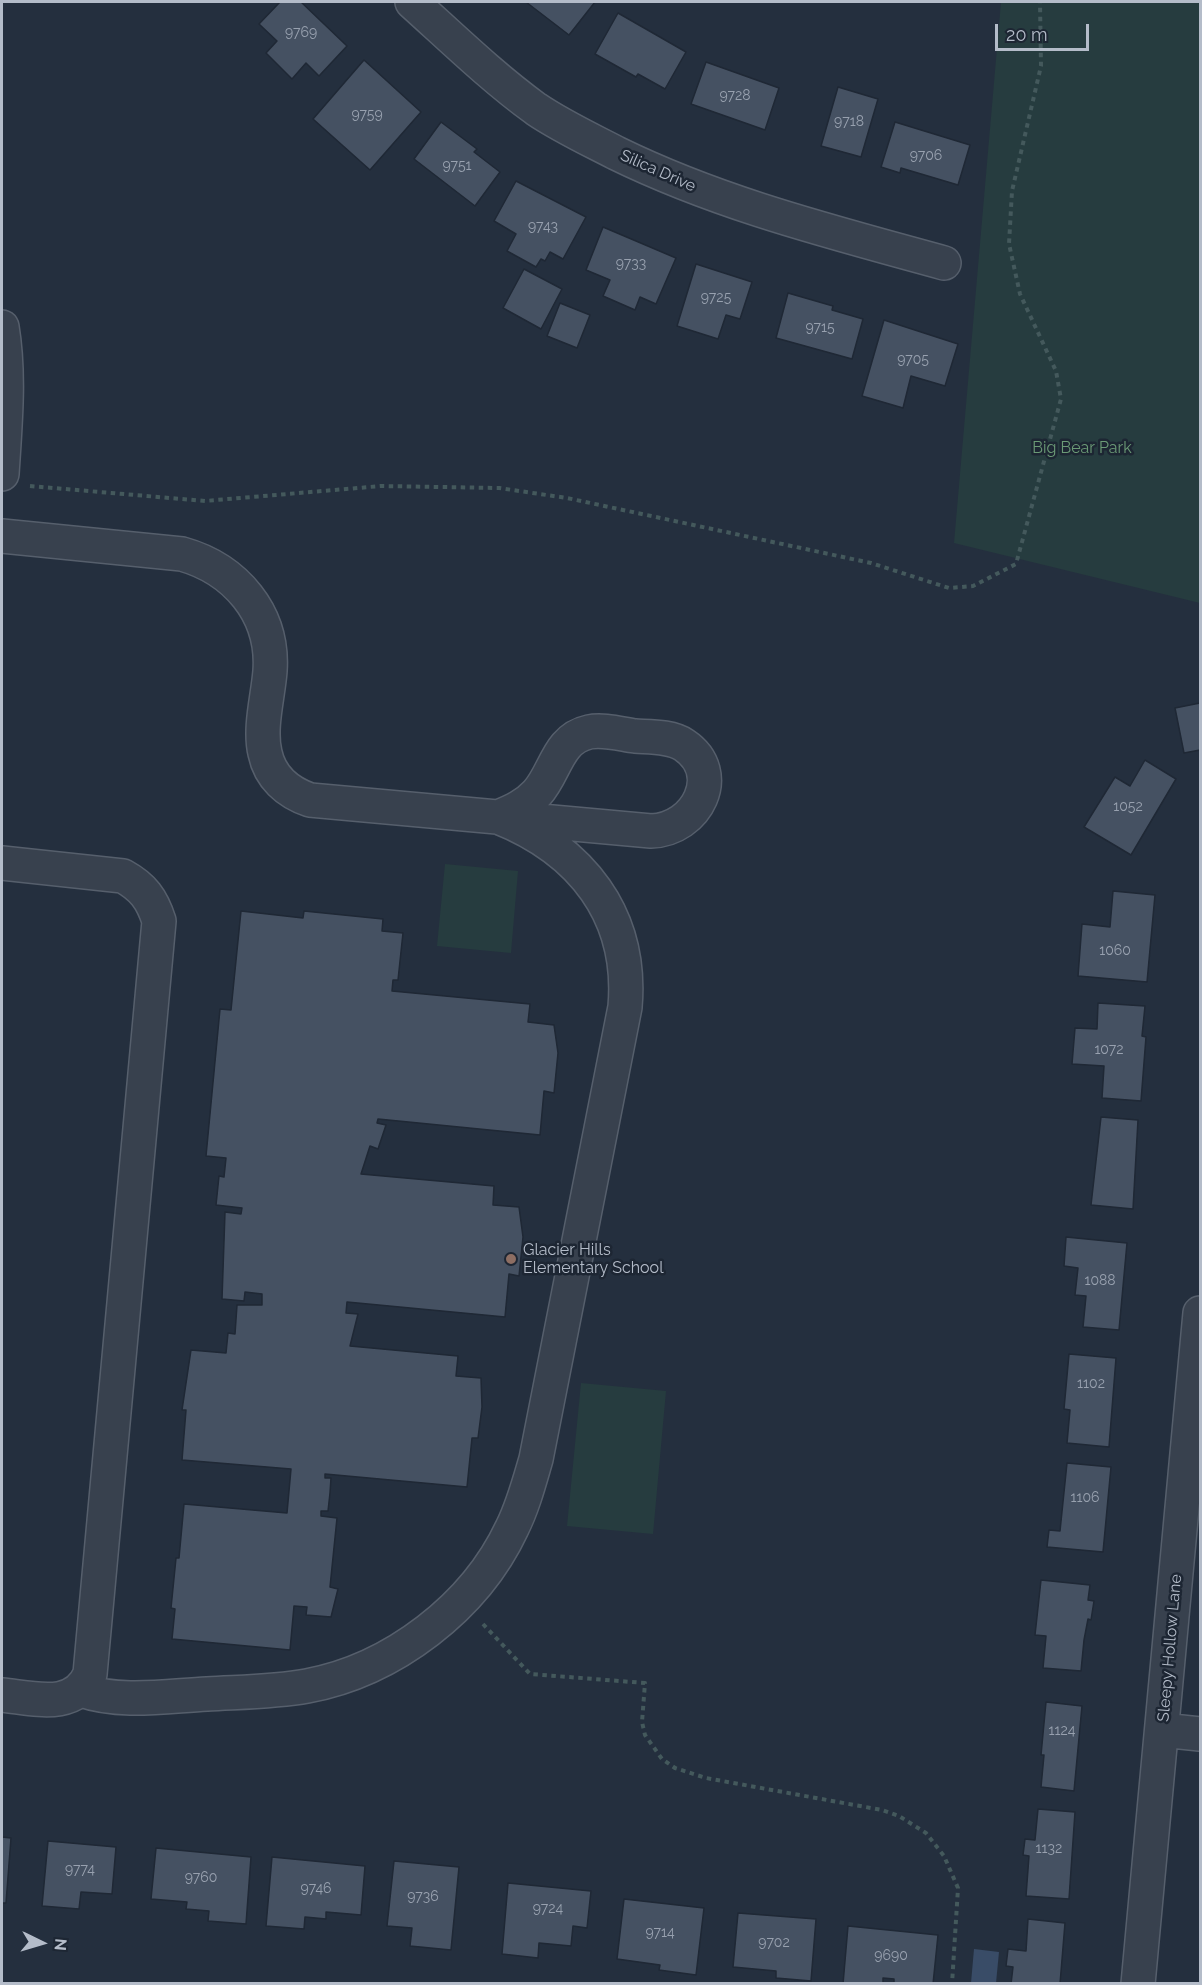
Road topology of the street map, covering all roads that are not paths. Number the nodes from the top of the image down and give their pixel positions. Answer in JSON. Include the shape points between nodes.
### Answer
{"nodes":[{"id":1,"x":412,"y":2,"type":"edge"},
{"id":2,"x":944,"y":263,"type":"dead end"},
{"id":3,"x":2,"y":327,"type":"edge"},
{"id":4,"x":14,"y":480,"type":"edge"},
{"id":5,"x":2,"y":536,"type":"edge"},
{"id":6,"x":498,"y":817,"type":"junction"},
{"id":7,"x":2,"y":863,"type":"edge"},
{"id":8,"x":1200,"y":1313,"type":"edge"},
{"id":9,"x":81,"y":1690,"type":"junction"},
{"id":10,"x":2,"y":1695,"type":"edge"},
{"id":11,"x":1162,"y":1730,"type":"junction"},
{"id":12,"x":1200,"y":1734,"type":"edge"},
{"id":13,"x":1138,"y":1983,"type":"edge"}],
"edges":[{"from":1,"to":2,"type":"street","name":"Silica Drive","via":[[537,109],[643,166],[715,196]]},
{"from":3,"to":4,"type":"street","via":[[5,415]]},
{"from":5,"to":6,"type":"street","via":[[182,554],[200,559],[232,579],[257,609],[270,648],[264,752],[277,779],[297,796]]},
{"from":6,"to":6,"type":"street","via":[[663,830],[694,812],[702,794],[703,775],[694,754],[674,741],[590,732],[570,741],[561,751],[548,778],[531,798]]},
{"from":6,"to":9,"type":"street","via":[[555,847],[588,879],[613,920],[622,944],[627,986],[533,1468],[511,1530],[493,1561],[433,1626],[389,1657],[338,1678],[308,1686],[120,1698]]},
{"from":7,"to":9,"type":"street","via":[[123,876],[148,894],[159,921],[91,1665]]},
{"from":8,"to":11,"type":"street","name":"Sleepy Hollow Lane"},
{"from":9,"to":10,"type":"street","via":[[58,1700]]},
{"from":11,"to":12,"type":"street"},
{"from":11,"to":13,"type":"street","name":"Sleepy Hollow Lane"}]}
